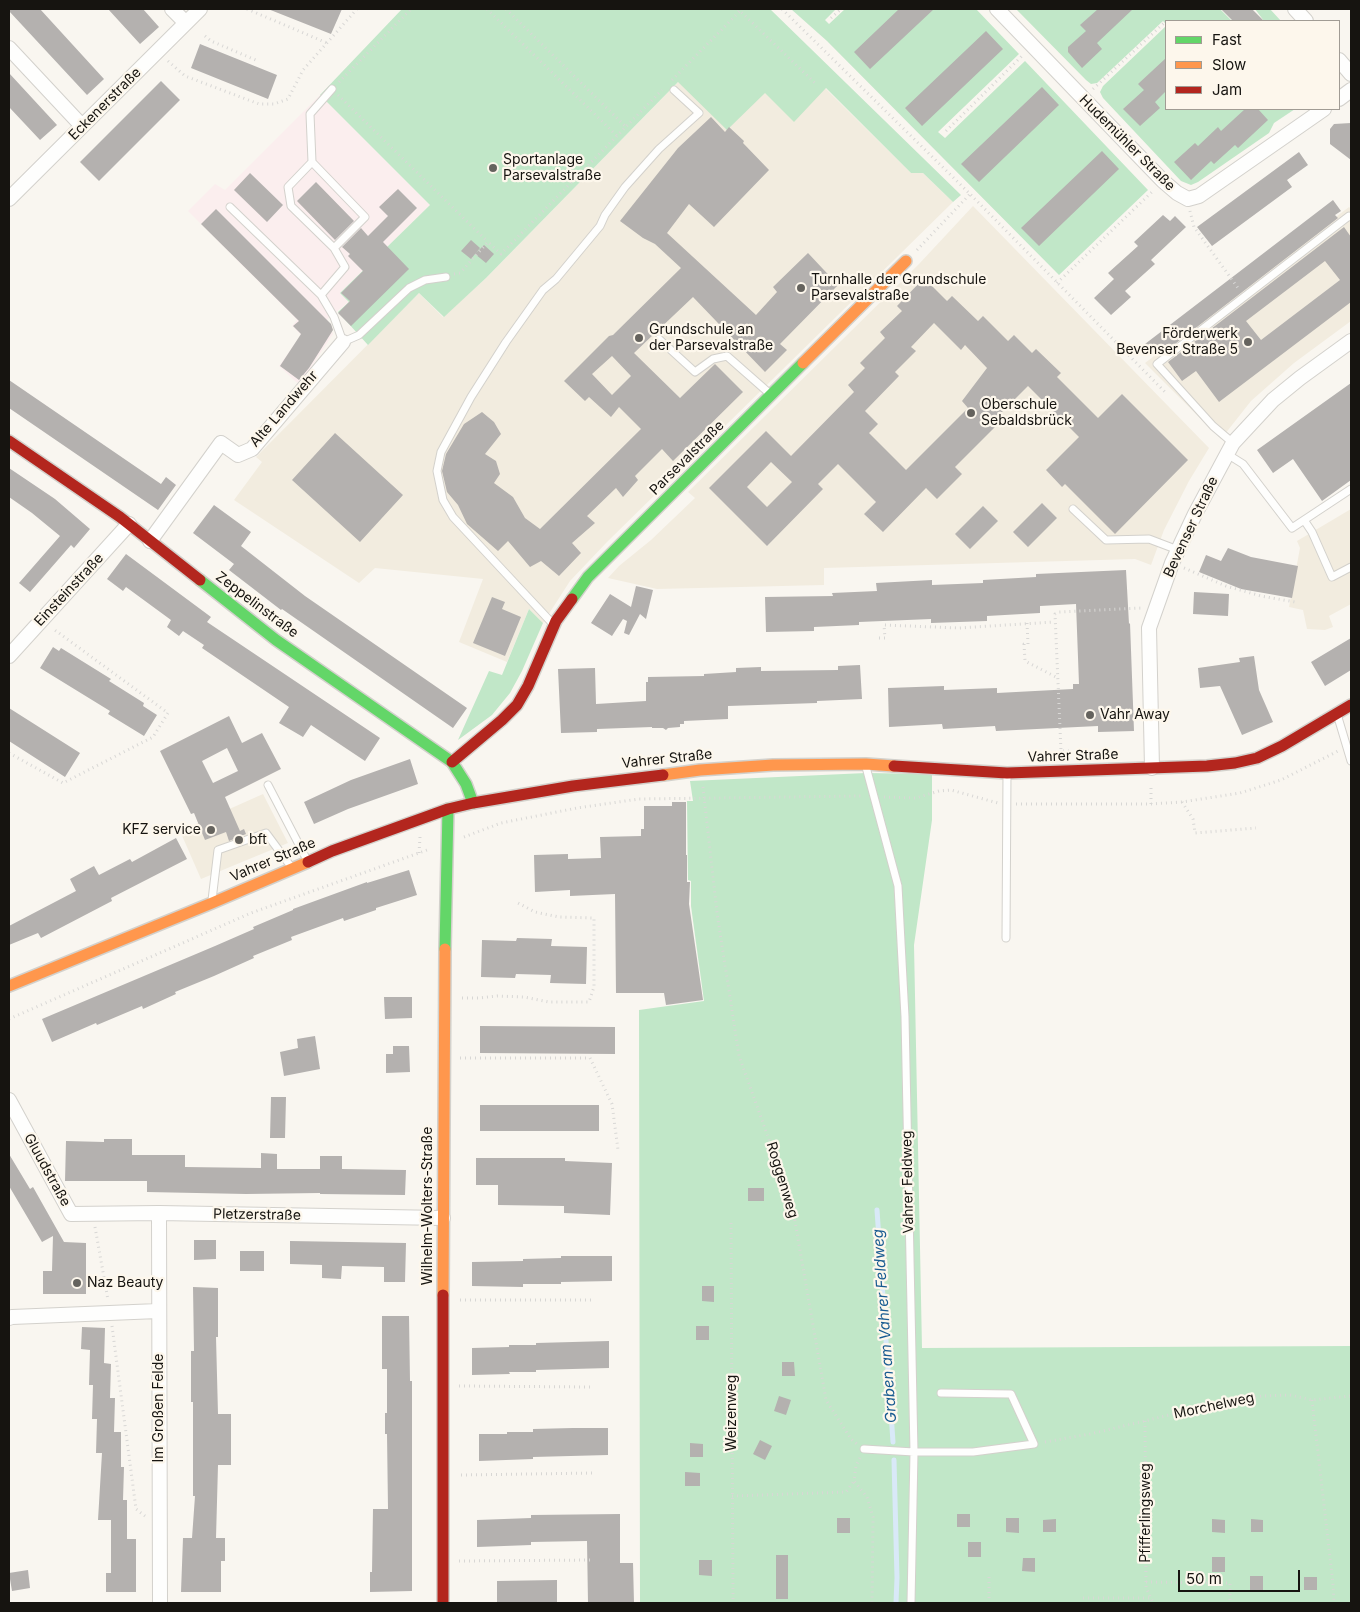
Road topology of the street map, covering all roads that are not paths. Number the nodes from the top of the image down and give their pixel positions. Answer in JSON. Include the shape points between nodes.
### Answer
{"nodes":[{"id":1,"x":172,"y":9,"type":"edge"},
{"id":2,"x":200,"y":9,"type":"edge"},
{"id":3,"x":997,"y":9,"type":"edge"},
{"id":4,"x":1295,"y":9,"type":"edge"},
{"id":5,"x":1305,"y":20,"type":"edge"},
{"id":6,"x":186,"y":24,"type":"junction"},
{"id":7,"x":9,"y":48,"type":"edge"},
{"id":8,"x":1340,"y":61,"type":"edge"},
{"id":9,"x":1351,"y":74,"type":"edge"},
{"id":10,"x":332,"y":89,"type":"road end"},
{"id":11,"x":674,"y":90,"type":"dead end"},
{"id":12,"x":1351,"y":90,"type":"edge"},
{"id":13,"x":1340,"y":98,"type":"edge"},
{"id":14,"x":1323,"y":110,"type":"edge"},
{"id":15,"x":82,"y":126,"type":"junction"},
{"id":16,"x":312,"y":162,"type":"junction"},
{"id":17,"x":9,"y":199,"type":"edge"},
{"id":18,"x":230,"y":207,"type":"dead end"},
{"id":19,"x":1351,"y":218,"type":"edge"},
{"id":20,"x":334,"y":248,"type":"junction"},
{"id":21,"x":906,"y":262,"type":"road end"},
{"id":22,"x":446,"y":277,"type":"road end"},
{"id":23,"x":321,"y":295,"type":"junction"},
{"id":24,"x":659,"y":339,"type":"dead end"},
{"id":25,"x":1351,"y":341,"type":"edge"},
{"id":26,"x":343,"y":342,"type":"junction"},
{"id":27,"x":771,"y":395,"type":"junction"},
{"id":28,"x":9,"y":441,"type":"edge"},
{"id":29,"x":1230,"y":449,"type":"junction"},
{"id":30,"x":1351,"y":489,"type":"edge"},
{"id":31,"x":1073,"y":509,"type":"dead end"},
{"id":32,"x":1304,"y":520,"type":"junction"},
{"id":33,"x":129,"y":524,"type":"junction"},
{"id":34,"x":150,"y":541,"type":"junction"},
{"id":35,"x":1178,"y":550,"type":"junction"},
{"id":36,"x":1351,"y":567,"type":"edge"},
{"id":37,"x":554,"y":625,"type":"junction"},
{"id":38,"x":9,"y":656,"type":"edge"},
{"id":39,"x":1351,"y":705,"type":"edge"},
{"id":40,"x":1337,"y":714,"type":"junction"},
{"id":41,"x":1351,"y":761,"type":"edge"},
{"id":42,"x":452,"y":762,"type":"junction"},
{"id":43,"x":866,"y":764,"type":"junction"},
{"id":44,"x":1152,"y":768,"type":"junction"},
{"id":45,"x":1007,"y":773,"type":"junction"},
{"id":46,"x":268,"y":785,"type":"dead end"},
{"id":47,"x":473,"y":803,"type":"junction"},
{"id":48,"x":448,"y":809,"type":"junction"},
{"id":49,"x":308,"y":861,"type":"junction"},
{"id":50,"x":292,"y":868,"type":"junction"},
{"id":51,"x":212,"y":903,"type":"junction"},
{"id":52,"x":1006,"y":938,"type":"dead end"},
{"id":53,"x":9,"y":986,"type":"edge"},
{"id":54,"x":9,"y":1100,"type":"edge"},
{"id":55,"x":159,"y":1213,"type":"junction"},
{"id":56,"x":71,"y":1214,"type":"joint"},
{"id":57,"x":443,"y":1218,"type":"junction"},
{"id":58,"x":158,"y":1311,"type":"junction"},
{"id":59,"x":9,"y":1318,"type":"edge"},
{"id":60,"x":940,"y":1393,"type":"dead end"},
{"id":61,"x":864,"y":1449,"type":"road end"},
{"id":62,"x":914,"y":1452,"type":"junction"},
{"id":63,"x":160,"y":1603,"type":"edge"},
{"id":64,"x":443,"y":1603,"type":"edge"},
{"id":65,"x":911,"y":1603,"type":"edge"}],
"edges":[{"from":1,"to":6,"type":"street"},
{"from":2,"to":6,"type":"street","name":"Eckenerstraße"},
{"from":3,"to":14,"type":"street","name":"Hudemühler Straße","via":[[1163,182],[1188,199],[1199,196]]},
{"from":4,"to":5,"type":"street"},
{"from":6,"to":15,"type":"street","name":"Eckenerstraße"},
{"from":7,"to":15,"type":"street"},
{"from":8,"to":9,"type":"street"},
{"from":10,"to":16,"type":"lane","via":[[310,114]]},
{"from":11,"to":37,"type":"lane","via":[[699,113],[659,149],[625,187],[600,226],[543,290],[471,396],[441,452],[437,471],[443,500],[453,517]]},
{"from":12,"to":13,"type":"street"},
{"from":15,"to":17,"type":"street","name":"Eckenerstraße"},
{"from":16,"to":20,"type":"lane","via":[[288,187],[291,206]]},
{"from":16,"to":20,"type":"lane","via":[[365,217]]},
{"from":18,"to":23,"type":"lane"},
{"from":19,"to":29,"type":"lane","via":[[1349,216],[1157,364]]},
{"from":20,"to":23,"type":"lane","via":[[345,267]]},
{"from":21,"to":27,"type":"street","name":"Parsevalstraße"},
{"from":22,"to":26,"type":"lane","via":[[425,280],[409,288],[359,335]]},
{"from":23,"to":26,"type":"lane"},
{"from":24,"to":27,"type":"lane","via":[[695,372],[713,359],[727,356]]},
{"from":25,"to":29,"type":"street","name":"Bevenser Straße","via":[[1274,400]]},
{"from":26,"to":34,"type":"street","name":"Alte Landwehr","via":[[252,449],[238,455],[221,442]]},
{"from":27,"to":37,"type":"street","name":"Parsevalstraße","via":[[588,577]]},
{"from":28,"to":33,"type":"street","name":"Zeppelinstraße"},
{"from":29,"to":32,"type":"lane","via":[[1292,528]]},
{"from":29,"to":35,"type":"street","name":"Bevenser Straße"},
{"from":30,"to":32,"type":"lane"},
{"from":31,"to":35,"type":"lane","via":[[1106,540],[1149,538]]},
{"from":32,"to":36,"type":"lane","via":[[1332,578]]},
{"from":33,"to":34,"type":"street","name":"Zeppelinstraße"},
{"from":33,"to":38,"type":"street","name":"Einsteinstraße"},
{"from":34,"to":42,"type":"street","name":"Zeppelinstraße","via":[[276,640]]},
{"from":35,"to":44,"type":"street","name":"Bevenser Straße","via":[[1148,628]]},
{"from":37,"to":42,"type":"street","name":"Parsevalstraße","via":[[517,705]]},
{"from":39,"to":40,"type":"street","name":"Vahrer Straße"},
{"from":40,"to":41,"type":"lane"},
{"from":40,"to":44,"type":"street","name":"Vahrer Straße","via":[[1257,758],[1207,766]]},
{"from":42,"to":47,"type":"street","name":"Zeppelinstraße"},
{"from":43,"to":45,"type":"street","name":"Vahrer Straße"},
{"from":43,"to":47,"type":"street","name":"Vahrer Straße","via":[[700,770]]},
{"from":43,"to":62,"type":"lane","name":"Vahrer Feldweg","via":[[898,886],[905,1017]]},
{"from":44,"to":45,"type":"street","name":"Vahrer Straße"},
{"from":45,"to":52,"type":"lane"},
{"from":46,"to":49,"type":"lane"},
{"from":47,"to":48,"type":"street","name":"Vahrer Straße"},
{"from":48,"to":49,"type":"street","name":"Vahrer Straße"},
{"from":48,"to":57,"type":"street","name":"Wilhelm-Wolters-Straße"},
{"from":49,"to":50,"type":"street","name":"Vahrer Straße"},
{"from":50,"to":51,"type":"street","name":"Vahrer Straße"},
{"from":50,"to":51,"type":"lane","via":[[266,833],[218,850]]},
{"from":51,"to":53,"type":"street","name":"Vahrer Straße"},
{"from":54,"to":56,"type":"street","name":"Gluudstraße"},
{"from":55,"to":56,"type":"street","name":"Pletzerstraße"},
{"from":55,"to":57,"type":"street","name":"Pletzerstraße"},
{"from":55,"to":58,"type":"street","name":"Im Großen Felde"},
{"from":57,"to":64,"type":"street","name":"Wilhelm-Wolters-Straße"},
{"from":58,"to":59,"type":"street"},
{"from":58,"to":63,"type":"street","name":"Im Großen Felde"},
{"from":60,"to":62,"type":"lane","via":[[1011,1394],[1034,1444],[973,1452]]},
{"from":61,"to":62,"type":"lane"},
{"from":62,"to":65,"type":"lane","name":"Vahrer Feldweg"}]}
